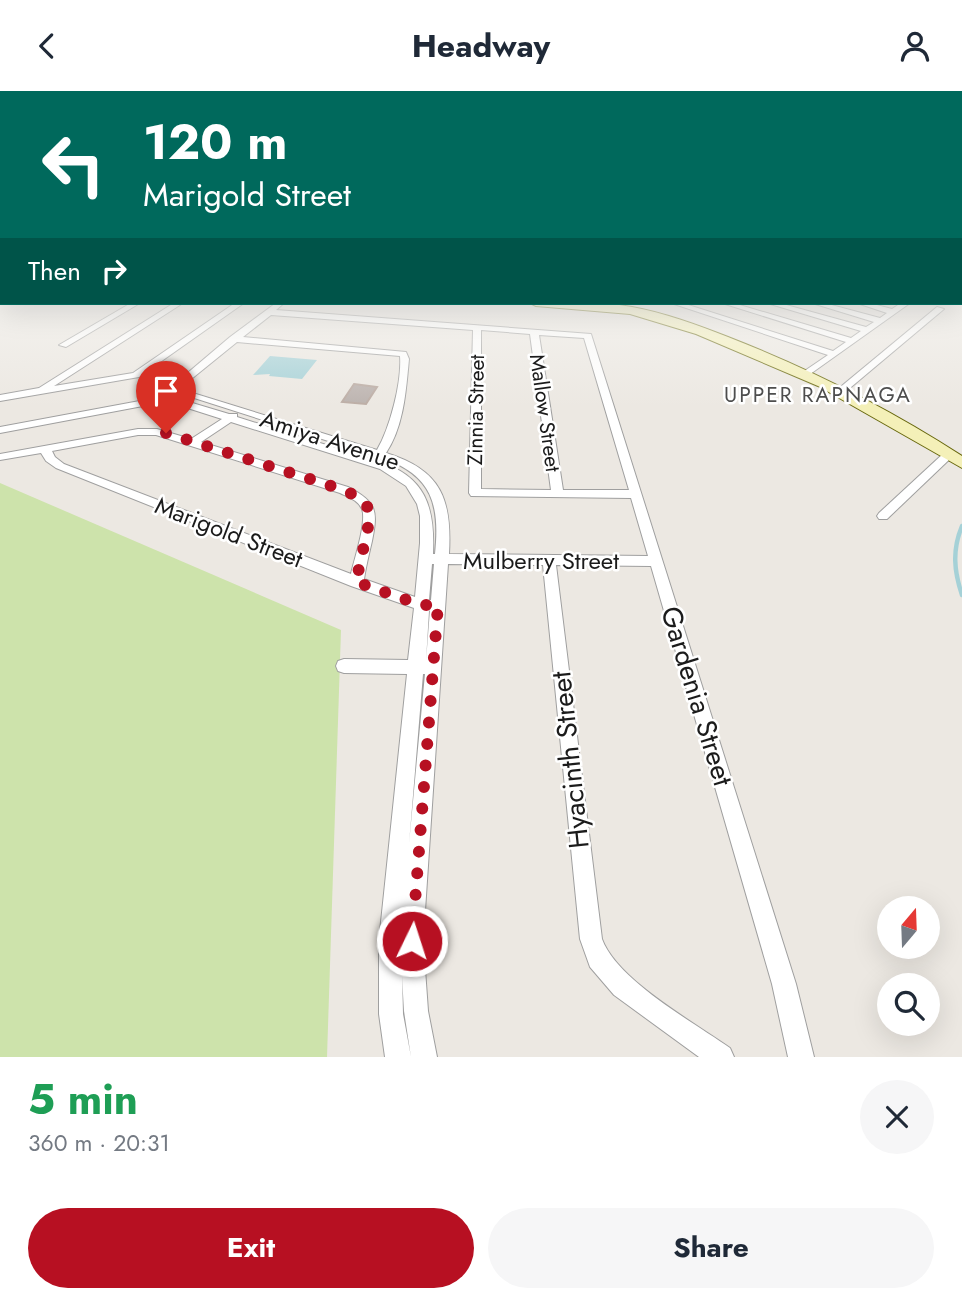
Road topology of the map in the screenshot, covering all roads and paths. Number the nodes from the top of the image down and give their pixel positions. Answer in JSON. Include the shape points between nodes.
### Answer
{"nodes":[{"id":1,"x":112,"y":317,"type":"edge"},
{"id":2,"x":156,"y":317,"type":"edge"},
{"id":3,"x":220,"y":317,"type":"edge"},
{"id":4,"x":261,"y":317,"type":"edge"},
{"id":5,"x":269,"y":317,"type":"edge"},
{"id":6,"x":329,"y":317,"type":"edge"},
{"id":7,"x":659,"y":317,"type":"edge"},
{"id":8,"x":720,"y":317,"type":"edge"},
{"id":9,"x":773,"y":317,"type":"edge"},
{"id":10,"x":821,"y":317,"type":"edge"},
{"id":11,"x":867,"y":317,"type":"edge"},
{"id":12,"x":886,"y":317,"type":"edge"},
{"id":13,"x":930,"y":317,"type":"edge"},
{"id":14,"x":881,"y":321,"type":"junction"},
{"id":15,"x":477,"y":328,"type":"junction"},
{"id":16,"x":867,"y":330,"type":"junction"},
{"id":17,"x":534,"y":332,"type":"junction"},
{"id":18,"x":233,"y":339,"type":"junction"},
{"id":19,"x":245,"y":340,"type":"junction"},
{"id":20,"x":852,"y":341,"type":"junction"},
{"id":21,"x":63,"y":345,"type":"dead end"},
{"id":22,"x":835,"y":353,"type":"junction"},
{"id":23,"x":806,"y":374,"type":"junction"},
{"id":24,"x":38,"y":391,"type":"junction"},
{"id":25,"x":841,"y":391,"type":"junction"},
{"id":26,"x":184,"y":393,"type":"junction"},
{"id":27,"x":0,"y":395,"type":"edge"},
{"id":28,"x":161,"y":397,"type":"junction"},
{"id":29,"x":236,"y":414,"type":"junction"},
{"id":30,"x":35,"y":419,"type":"junction"},
{"id":31,"x":0,"y":421,"type":"edge"},
{"id":32,"x":0,"y":430,"type":"edge"},
{"id":33,"x":194,"y":442,"type":"junction"},
{"id":34,"x":45,"y":449,"type":"junction"},
{"id":35,"x":28,"y":452,"type":"junction"},
{"id":36,"x":948,"y":454,"type":"junction"},
{"id":37,"x":0,"y":457,"type":"edge"},
{"id":38,"x":376,"y":458,"type":"junction"},
{"id":39,"x":962,"y":463,"type":"edge"},
{"id":40,"x":0,"y":466,"type":"edge"},
{"id":41,"x":556,"y":493,"type":"junction"},
{"id":42,"x":636,"y":494,"type":"junction"},
{"id":43,"x":883,"y":516,"type":"dead end"},
{"id":44,"x":434,"y":559,"type":"junction"},
{"id":45,"x":549,"y":560,"type":"junction"},
{"id":46,"x":656,"y":561,"type":"junction"},
{"id":47,"x":356,"y":582,"type":"junction"},
{"id":48,"x":429,"y":605,"type":"junction"},
{"id":49,"x":344,"y":666,"type":"dead end"},
{"id":50,"x":415,"y":666,"type":"junction"},
{"id":51,"x":433,"y":667,"type":"junction"},
{"id":52,"x":398,"y":1057,"type":"edge"},
{"id":53,"x":424,"y":1057,"type":"edge"},
{"id":54,"x":721,"y":1057,"type":"edge"},
{"id":55,"x":801,"y":1057,"type":"edge"}],
"edges":[{"from":1,"to":21,"type":"street"},
{"from":2,"to":24,"type":"street"},
{"from":3,"to":24,"type":"street","via":[[136,375]]},
{"from":4,"to":18,"type":"street"},
{"from":5,"to":19,"type":"street"},
{"from":6,"to":15,"type":"street"},
{"from":7,"to":23,"type":"main road"},
{"from":8,"to":22,"type":"street"},
{"from":9,"to":20,"type":"street"},
{"from":10,"to":16,"type":"street"},
{"from":11,"to":14,"type":"street"},
{"from":12,"to":14,"type":"street"},
{"from":13,"to":25,"type":"street"},
{"from":14,"to":16,"type":"street"},
{"from":15,"to":17,"type":"street"},
{"from":15,"to":41,"type":"street","name":"Zinnia Street","via":[[475,493]]},
{"from":16,"to":20,"type":"street"},
{"from":17,"to":41,"type":"street","name":"Mallow Street"},
{"from":17,"to":42,"type":"street","name":"Gardenia Street","via":[[588,336]]},
{"from":18,"to":19,"type":"street"},
{"from":18,"to":26,"type":"street"},
{"from":19,"to":26,"type":"street"},
{"from":19,"to":38,"type":"street","via":[[406,353],[397,408],[386,445]]},
{"from":20,"to":22,"type":"street"},
{"from":22,"to":23,"type":"street"},
{"from":23,"to":25,"type":"main road"},
{"from":24,"to":27,"type":"street"},
{"from":25,"to":36,"type":"main road"},
{"from":26,"to":28,"type":"street","name":"Amiya Avenue"},
{"from":26,"to":28,"type":"street"},
{"from":26,"to":29,"type":"street","name":"Amiya Avenue"},
{"from":28,"to":30,"type":"street"},
{"from":29,"to":33,"type":"street"},
{"from":29,"to":38,"type":"street","name":"Amiya Avenue"},
{"from":30,"to":31,"type":"street"},
{"from":30,"to":32,"type":"street"},
{"from":33,"to":34,"type":"street","via":[[149,431]]},
{"from":33,"to":47,"type":"street","via":[[360,498],[369,508],[370,518]]},
{"from":34,"to":35,"type":"street"},
{"from":34,"to":47,"type":"street","name":"Marigold Street","via":[[60,466]]},
{"from":35,"to":37,"type":"street"},
{"from":35,"to":40,"type":"street"},
{"from":36,"to":39,"type":"main road"},
{"from":36,"to":43,"type":"street"},
{"from":38,"to":44,"type":"street","name":"Amiya Avenue","via":[[418,493]]},
{"from":41,"to":42,"type":"street"},
{"from":42,"to":46,"type":"street","name":"Gardenia Street"},
{"from":44,"to":45,"type":"street","name":"Mulberry Street"},
{"from":44,"to":48,"type":"street","name":"Amiya Avenue"},
{"from":45,"to":46,"type":"street","name":"Mulberry Street"},
{"from":45,"to":54,"type":"street","name":"Hyacinth Street","via":[[588,920],[598,959],[622,987]]},
{"from":46,"to":55,"type":"street","name":"Gardenia Street","via":[[784,984]]},
{"from":47,"to":48,"type":"street","name":"Marigold Street"},
{"from":48,"to":50,"type":"street","name":"Amiya Avenue"},
{"from":48,"to":51,"type":"street","name":"Amiya Avenue"},
{"from":49,"to":50,"type":"street"},
{"from":50,"to":51,"type":"street"},
{"from":50,"to":52,"type":"street","name":"Amiya Avenue","via":[[390,940],[391,1014]]},
{"from":51,"to":53,"type":"street","name":"Amiya Avenue","via":[[412,941]]}]}
